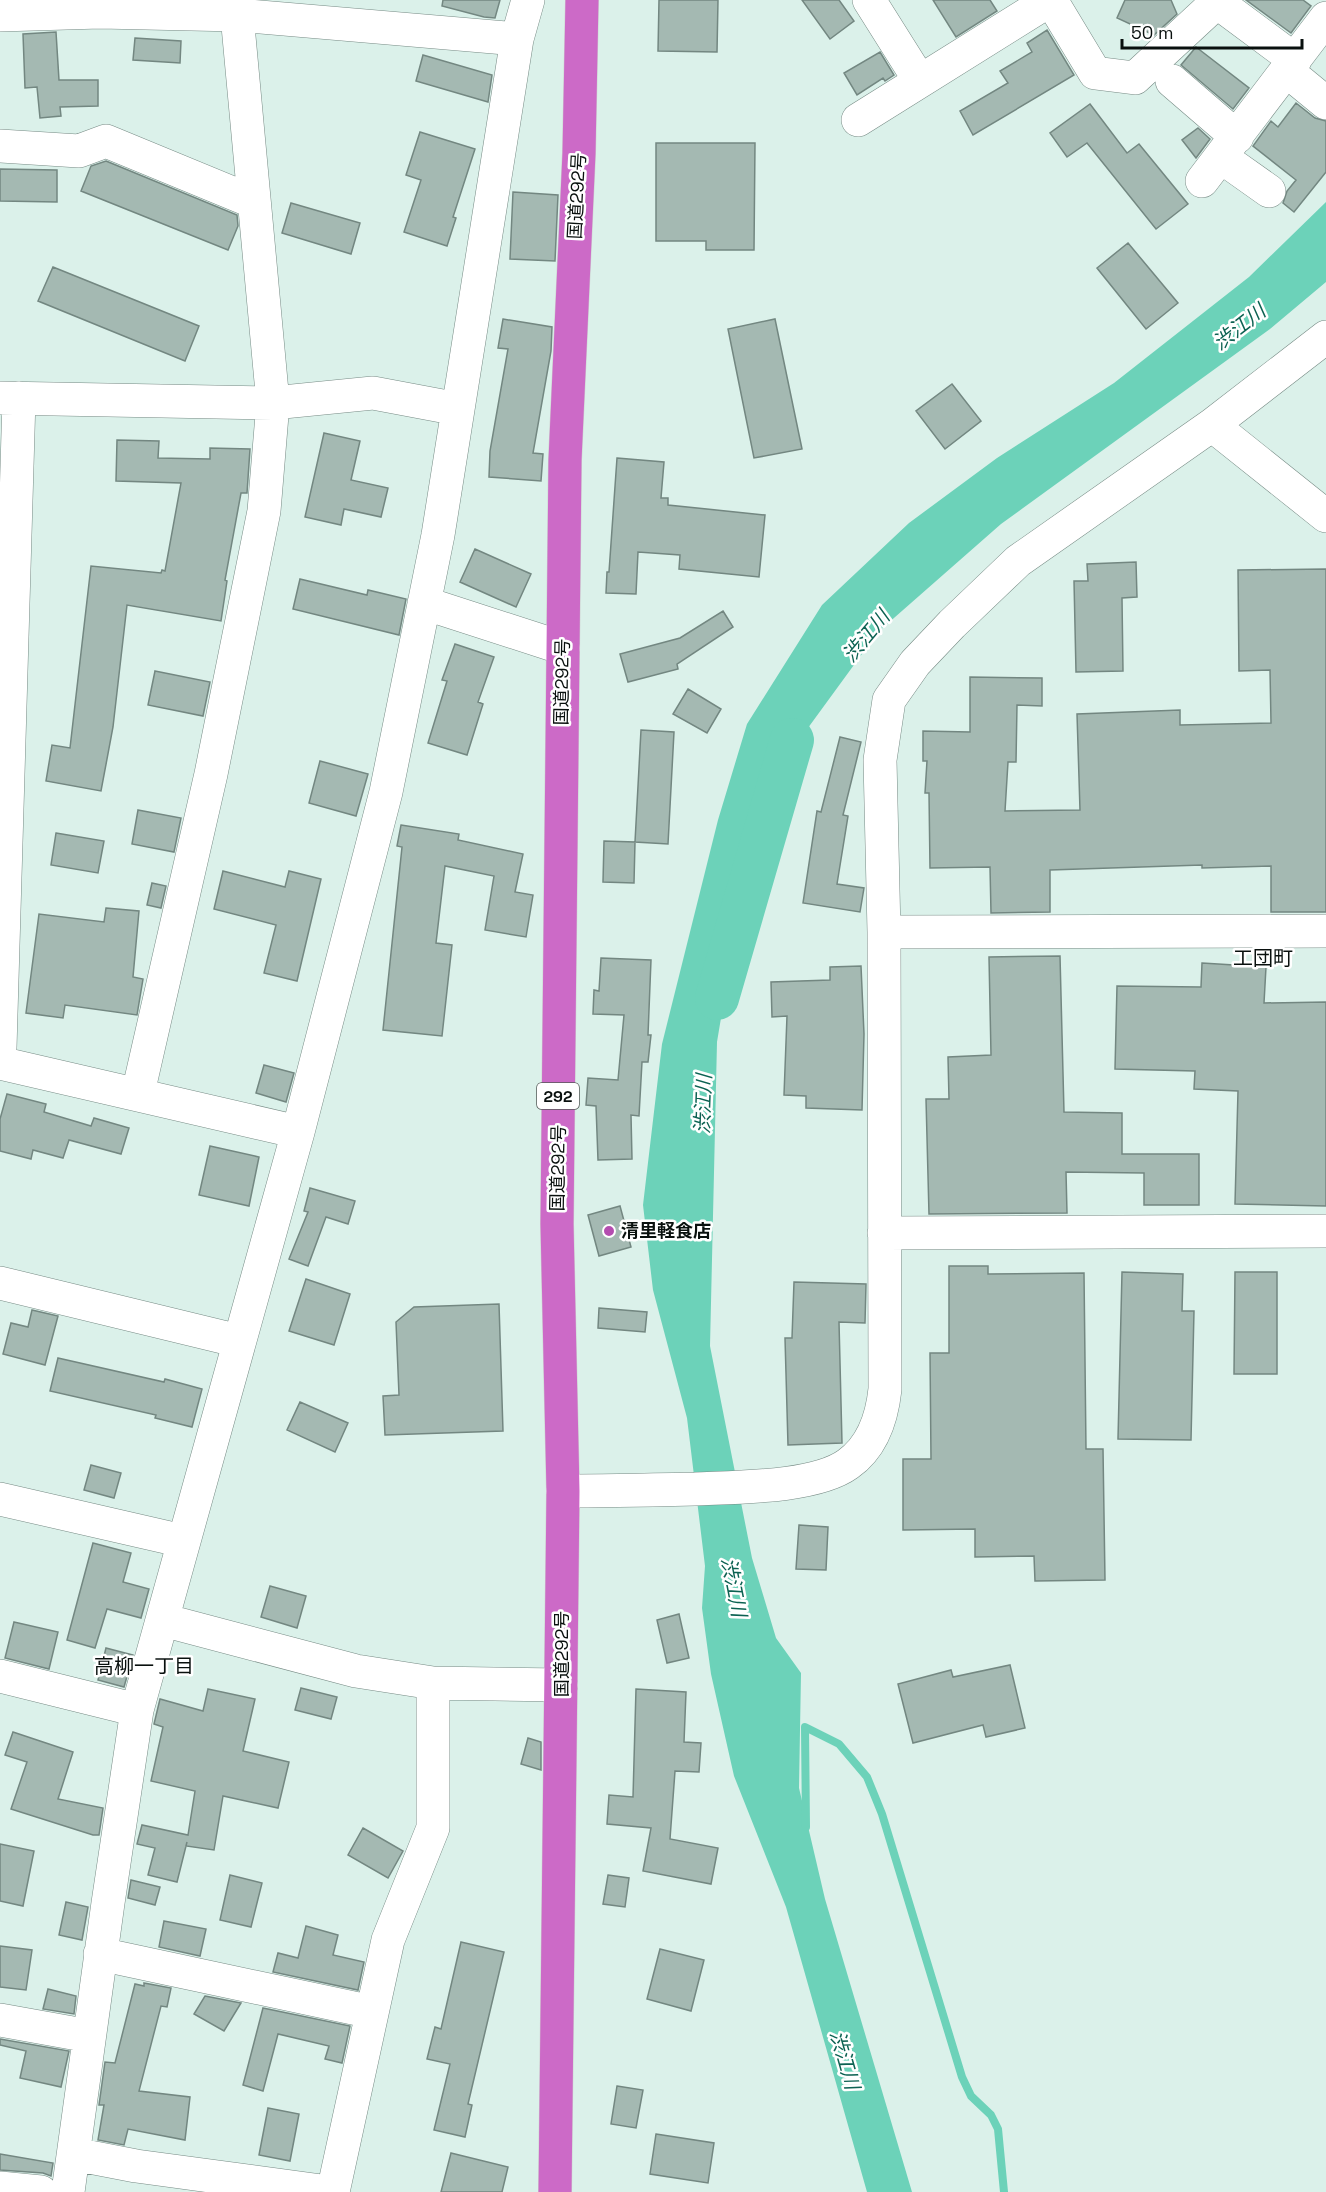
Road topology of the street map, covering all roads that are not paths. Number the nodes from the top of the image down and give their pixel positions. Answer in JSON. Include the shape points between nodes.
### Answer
{"nodes":[{"id":1,"x":528,"y":0,"type":"edge"},
{"id":2,"x":582,"y":0,"type":"edge"},
{"id":3,"x":869,"y":0,"type":"edge"},
{"id":4,"x":1050,"y":0,"type":"edge"},
{"id":5,"x":100,"y":6,"type":"edge"},
{"id":6,"x":0,"y":15,"type":"edge"},
{"id":7,"x":237,"y":15,"type":"junction"},
{"id":8,"x":1326,"y":18,"type":"edge"},
{"id":9,"x":517,"y":39,"type":"junction"},
{"id":10,"x":1291,"y":65,"type":"junction"},
{"id":11,"x":920,"y":81,"type":"junction"},
{"id":12,"x":1172,"y":81,"type":"dead end"},
{"id":13,"x":1326,"y":103,"type":"edge"},
{"id":14,"x":858,"y":120,"type":"dead end"},
{"id":15,"x":0,"y":146,"type":"edge"},
{"id":16,"x":1220,"y":158,"type":"junction"},
{"id":17,"x":1269,"y":191,"type":"dead end"},
{"id":18,"x":254,"y":202,"type":"junction"},
{"id":19,"x":1326,"y":337,"type":"edge"},
{"id":20,"x":10,"y":398,"type":"edge"},
{"id":21,"x":273,"y":403,"type":"junction"},
{"id":22,"x":458,"y":409,"type":"junction"},
{"id":23,"x":1212,"y":425,"type":"junction"},
{"id":24,"x":1326,"y":516,"type":"edge"},
{"id":25,"x":424,"y":603,"type":"junction"},
{"id":26,"x":563,"y":648,"type":"junction"},
{"id":27,"x":1326,"y":931,"type":"edge"},
{"id":28,"x":884,"y":932,"type":"junction"},
{"id":29,"x":0,"y":1048,"type":"edge"},
{"id":30,"x":0,"y":1063,"type":"edge"},
{"id":31,"x":138,"y":1094,"type":"junction"},
{"id":32,"x":298,"y":1132,"type":"junction"},
{"id":33,"x":1326,"y":1232,"type":"edge"},
{"id":34,"x":884,"y":1233,"type":"junction"},
{"id":35,"x":0,"y":1283,"type":"edge"},
{"id":36,"x":239,"y":1341,"type":"junction"},
{"id":37,"x":562,"y":1491,"type":"junction"},
{"id":38,"x":0,"y":1499,"type":"edge"},
{"id":39,"x":183,"y":1541,"type":"junction"},
{"id":40,"x":163,"y":1620,"type":"junction"},
{"id":41,"x":0,"y":1676,"type":"edge"},
{"id":42,"x":433,"y":1683,"type":"junction"},
{"id":43,"x":561,"y":1685,"type":"junction"},
{"id":44,"x":136,"y":1710,"type":"junction"},
{"id":45,"x":100,"y":1954,"type":"junction"},
{"id":46,"x":372,"y":2012,"type":"junction"},
{"id":47,"x":0,"y":2020,"type":"edge"},
{"id":48,"x":89,"y":2037,"type":"junction"},
{"id":49,"x":74,"y":2154,"type":"junction"},
{"id":50,"x":0,"y":2188,"type":"edge"},
{"id":51,"x":41,"y":2192,"type":"edge"},
{"id":52,"x":68,"y":2192,"type":"edge"},
{"id":53,"x":331,"y":2192,"type":"edge"},
{"id":54,"x":555,"y":2192,"type":"edge"}],
"edges":[{"from":1,"to":9,"type":"street"},
{"from":2,"to":26,"type":"highway","name":"国道292号","number":"292","via":[[565,460]]},
{"from":3,"to":11,"type":"street"},
{"from":4,"to":10,"type":"street","via":[[1095,73],[1135,78],[1217,2]]},
{"from":4,"to":11,"type":"street"},
{"from":5,"to":6,"type":"street"},
{"from":5,"to":7,"type":"street"},
{"from":7,"to":9,"type":"street"},
{"from":7,"to":18,"type":"street"},
{"from":8,"to":10,"type":"street"},
{"from":9,"to":22,"type":"street"},
{"from":10,"to":13,"type":"street"},
{"from":10,"to":16,"type":"street"},
{"from":11,"to":14,"type":"street"},
{"from":12,"to":16,"type":"street"},
{"from":15,"to":18,"type":"street","via":[[80,151],[106,141]]},
{"from":16,"to":17,"type":"street"},
{"from":18,"to":21,"type":"street"},
{"from":19,"to":23,"type":"street"},
{"from":20,"to":21,"type":"street"},
{"from":20,"to":29,"type":"street"},
{"from":21,"to":22,"type":"street","via":[[374,393]]},
{"from":21,"to":31,"type":"street","via":[[264,511],[211,774]]},
{"from":22,"to":25,"type":"street"},
{"from":23,"to":24,"type":"street"},
{"from":23,"to":28,"type":"street","via":[[1018,561],[915,663],[889,700],[880,760]]},
{"from":25,"to":26,"type":"street"},
{"from":25,"to":32,"type":"street","via":[[386,792]]},
{"from":26,"to":37,"type":"highway","name":"国道292号","number":"292","via":[[557,1224]]},
{"from":27,"to":28,"type":"street"},
{"from":28,"to":34,"type":"street"},
{"from":30,"to":31,"type":"street"},
{"from":31,"to":32,"type":"street"},
{"from":32,"to":36,"type":"street"},
{"from":33,"to":34,"type":"street"},
{"from":34,"to":37,"type":"street","via":[[883,1408],[875,1432],[847,1465],[817,1477],[765,1486]]},
{"from":35,"to":36,"type":"street"},
{"from":36,"to":39,"type":"street"},
{"from":37,"to":43,"type":"highway","name":"国道292号","number":"292"},
{"from":38,"to":39,"type":"street"},
{"from":39,"to":40,"type":"street"},
{"from":40,"to":42,"type":"street","via":[[356,1671]]},
{"from":40,"to":44,"type":"street"},
{"from":41,"to":44,"type":"street"},
{"from":42,"to":43,"type":"street"},
{"from":42,"to":46,"type":"street","via":[[433,1828],[388,1940]]},
{"from":43,"to":54,"type":"highway","name":"国道292号","number":"292"},
{"from":44,"to":45,"type":"street"},
{"from":45,"to":46,"type":"street"},
{"from":45,"to":48,"type":"street"},
{"from":46,"to":53,"type":"street"},
{"from":47,"to":48,"type":"street"},
{"from":48,"to":49,"type":"street"},
{"from":49,"to":52,"type":"street"},
{"from":49,"to":53,"type":"street"},
{"from":50,"to":51,"type":"street"}]}
